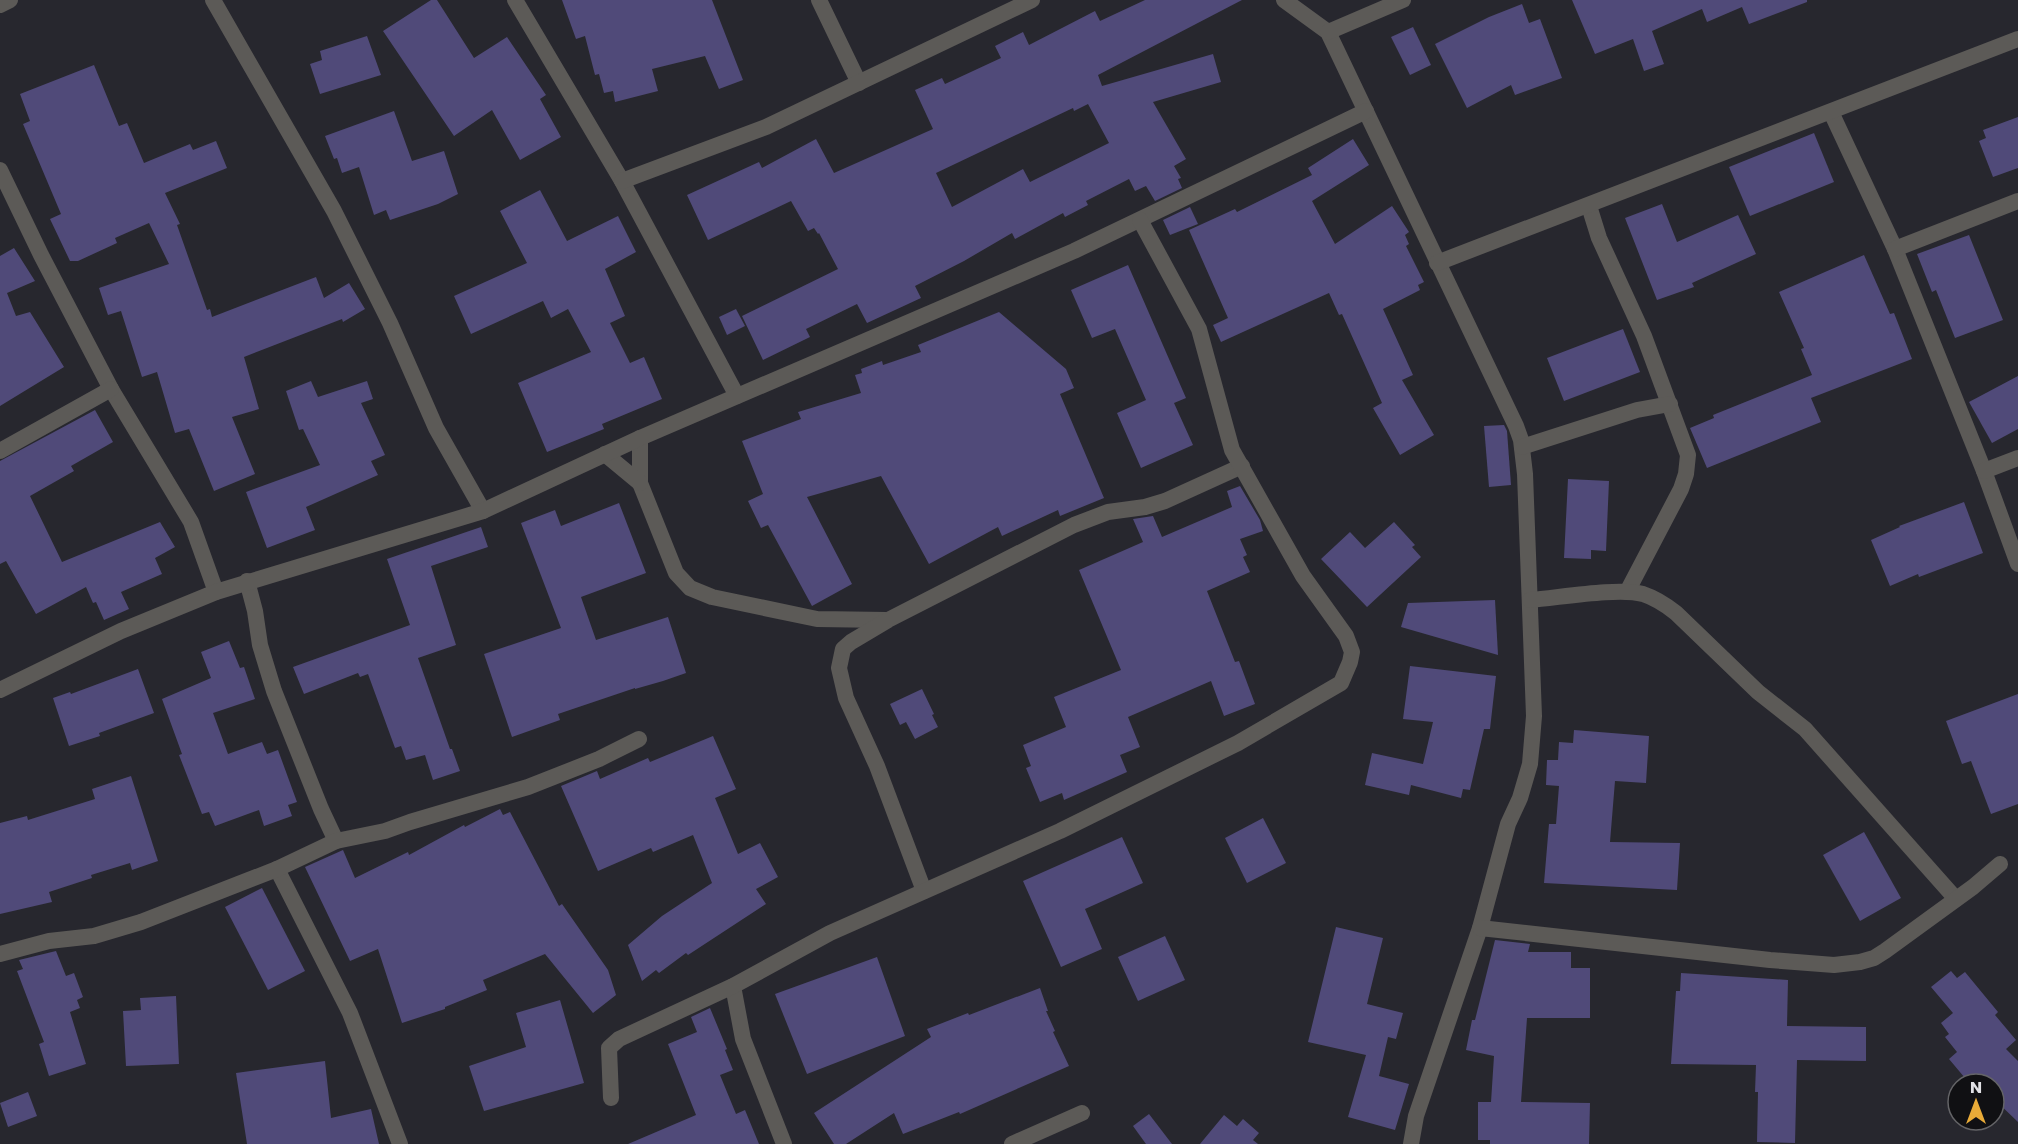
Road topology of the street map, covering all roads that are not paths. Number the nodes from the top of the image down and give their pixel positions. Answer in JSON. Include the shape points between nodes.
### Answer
{"nodes":[{"id":1,"x":10,"y":0,"type":"edge"},
{"id":2,"x":213,"y":0,"type":"edge"},
{"id":3,"x":515,"y":0,"type":"edge"},
{"id":4,"x":819,"y":0,"type":"edge"},
{"id":5,"x":1032,"y":0,"type":"edge"},
{"id":6,"x":1284,"y":0,"type":"edge"},
{"id":7,"x":1403,"y":0,"type":"edge"},
{"id":8,"x":0,"y":4,"type":"edge"},
{"id":9,"x":1328,"y":32,"type":"junction"},
{"id":10,"x":2018,"y":39,"type":"edge"},
{"id":11,"x":860,"y":82,"type":"junction"},
{"id":12,"x":1366,"y":111,"type":"junction"},
{"id":13,"x":1831,"y":112,"type":"junction"},
{"id":14,"x":0,"y":170,"type":"edge"},
{"id":15,"x":622,"y":181,"type":"junction"},
{"id":16,"x":2018,"y":201,"type":"edge"},
{"id":17,"x":1589,"y":206,"type":"junction"},
{"id":18,"x":1140,"y":220,"type":"junction"},
{"id":19,"x":1894,"y":249,"type":"junction"},
{"id":20,"x":1437,"y":263,"type":"junction"},
{"id":21,"x":111,"y":389,"type":"junction"},
{"id":22,"x":737,"y":396,"type":"junction"},
{"id":23,"x":1670,"y":404,"type":"junction"},
{"id":24,"x":640,"y":438,"type":"junction"},
{"id":25,"x":1522,"y":447,"type":"junction"},
{"id":26,"x":0,"y":451,"type":"edge"},
{"id":27,"x":605,"y":454,"type":"junction"},
{"id":28,"x":2018,"y":458,"type":"edge"},
{"id":29,"x":1242,"y":466,"type":"junction"},
{"id":30,"x":1984,"y":471,"type":"junction"},
{"id":31,"x":640,"y":483,"type":"junction"},
{"id":32,"x":483,"y":511,"type":"junction"},
{"id":33,"x":2018,"y":564,"type":"edge"},
{"id":34,"x":247,"y":581,"type":"junction"},
{"id":35,"x":216,"y":592,"type":"junction"},
{"id":36,"x":1627,"y":592,"type":"junction"},
{"id":37,"x":1530,"y":600,"type":"junction"},
{"id":38,"x":888,"y":620,"type":"junction"},
{"id":39,"x":0,"y":690,"type":"edge"},
{"id":40,"x":639,"y":739,"type":"dead end"},
{"id":41,"x":336,"y":841,"type":"junction"},
{"id":42,"x":2000,"y":864,"type":"dead end"},
{"id":43,"x":278,"y":869,"type":"junction"},
{"id":44,"x":924,"y":891,"type":"junction"},
{"id":45,"x":1956,"y":898,"type":"junction"},
{"id":46,"x":1480,"y":928,"type":"junction"},
{"id":47,"x":0,"y":954,"type":"edge"},
{"id":48,"x":733,"y":986,"type":"junction"},
{"id":49,"x":611,"y":1098,"type":"dead end"},
{"id":50,"x":1082,"y":1113,"type":"dead end"},
{"id":51,"x":400,"y":1144,"type":"edge"},
{"id":52,"x":784,"y":1144,"type":"edge"},
{"id":53,"x":1012,"y":1144,"type":"edge"},
{"id":54,"x":1411,"y":1144,"type":"edge"}],
"edges":[{"from":1,"to":8,"type":"street"},
{"from":2,"to":32,"type":"street","via":[[334,211],[390,323],[436,428]]},
{"from":3,"to":15,"type":"street"},
{"from":4,"to":11,"type":"street"},
{"from":5,"to":11,"type":"street"},
{"from":6,"to":9,"type":"street"},
{"from":7,"to":9,"type":"street"},
{"from":9,"to":12,"type":"street"},
{"from":10,"to":13,"type":"street"},
{"from":11,"to":15,"type":"street","via":[[766,127]]},
{"from":12,"to":18,"type":"street"},
{"from":12,"to":20,"type":"street"},
{"from":13,"to":17,"type":"street"},
{"from":13,"to":19,"type":"street"},
{"from":14,"to":21,"type":"street"},
{"from":15,"to":22,"type":"street"},
{"from":16,"to":19,"type":"street"},
{"from":17,"to":20,"type":"street"},
{"from":17,"to":23,"type":"street"},
{"from":18,"to":22,"type":"street"},
{"from":18,"to":29,"type":"street","via":[[1199,329],[1232,450]]},
{"from":19,"to":30,"type":"street"},
{"from":20,"to":25,"type":"street","via":[[1516,426]]},
{"from":21,"to":26,"type":"street"},
{"from":21,"to":35,"type":"street","via":[[191,522]]},
{"from":22,"to":24,"type":"street"},
{"from":23,"to":25,"type":"street"},
{"from":23,"to":36,"type":"street","via":[[1688,455],[1686,474]]},
{"from":24,"to":27,"type":"street"},
{"from":24,"to":31,"type":"street"},
{"from":25,"to":37,"type":"street"},
{"from":27,"to":31,"type":"street"},
{"from":27,"to":32,"type":"street"},
{"from":28,"to":30,"type":"street"},
{"from":29,"to":38,"type":"street","via":[[1165,501],[1108,512],[1074,525]]},
{"from":29,"to":44,"type":"street","via":[[1303,576],[1346,636],[1352,652],[1341,683],[1238,743],[1060,831]]},
{"from":30,"to":33,"type":"street"},
{"from":31,"to":38,"type":"street","via":[[676,573],[690,588],[712,597],[817,620]]},
{"from":32,"to":34,"type":"street"},
{"from":34,"to":35,"type":"street"},
{"from":34,"to":41,"type":"street","via":[[274,691]]},
{"from":35,"to":39,"type":"street","via":[[121,631]]},
{"from":36,"to":37,"type":"street"},
{"from":36,"to":45,"type":"street","via":[[1650,597],[1671,609],[1758,692],[1805,729]]},
{"from":37,"to":46,"type":"street","via":[[1534,716],[1530,764],[1508,824]]},
{"from":38,"to":44,"type":"street","via":[[843,649],[840,679]]},
{"from":40,"to":41,"type":"street","via":[[528,787],[385,831]]},
{"from":41,"to":43,"type":"street"},
{"from":42,"to":45,"type":"street"},
{"from":43,"to":47,"type":"street","via":[[141,922],[94,936],[49,941]]},
{"from":43,"to":51,"type":"street","via":[[350,1013]]},
{"from":44,"to":48,"type":"street","via":[[830,933]]},
{"from":45,"to":46,"type":"street","via":[[1874,958],[1860,963],[1770,960]]},
{"from":46,"to":54,"type":"street","via":[[1416,1116]]},
{"from":48,"to":49,"type":"street","via":[[609,1048]]},
{"from":48,"to":52,"type":"street","via":[[743,1039]]},
{"from":50,"to":53,"type":"street"}]}
